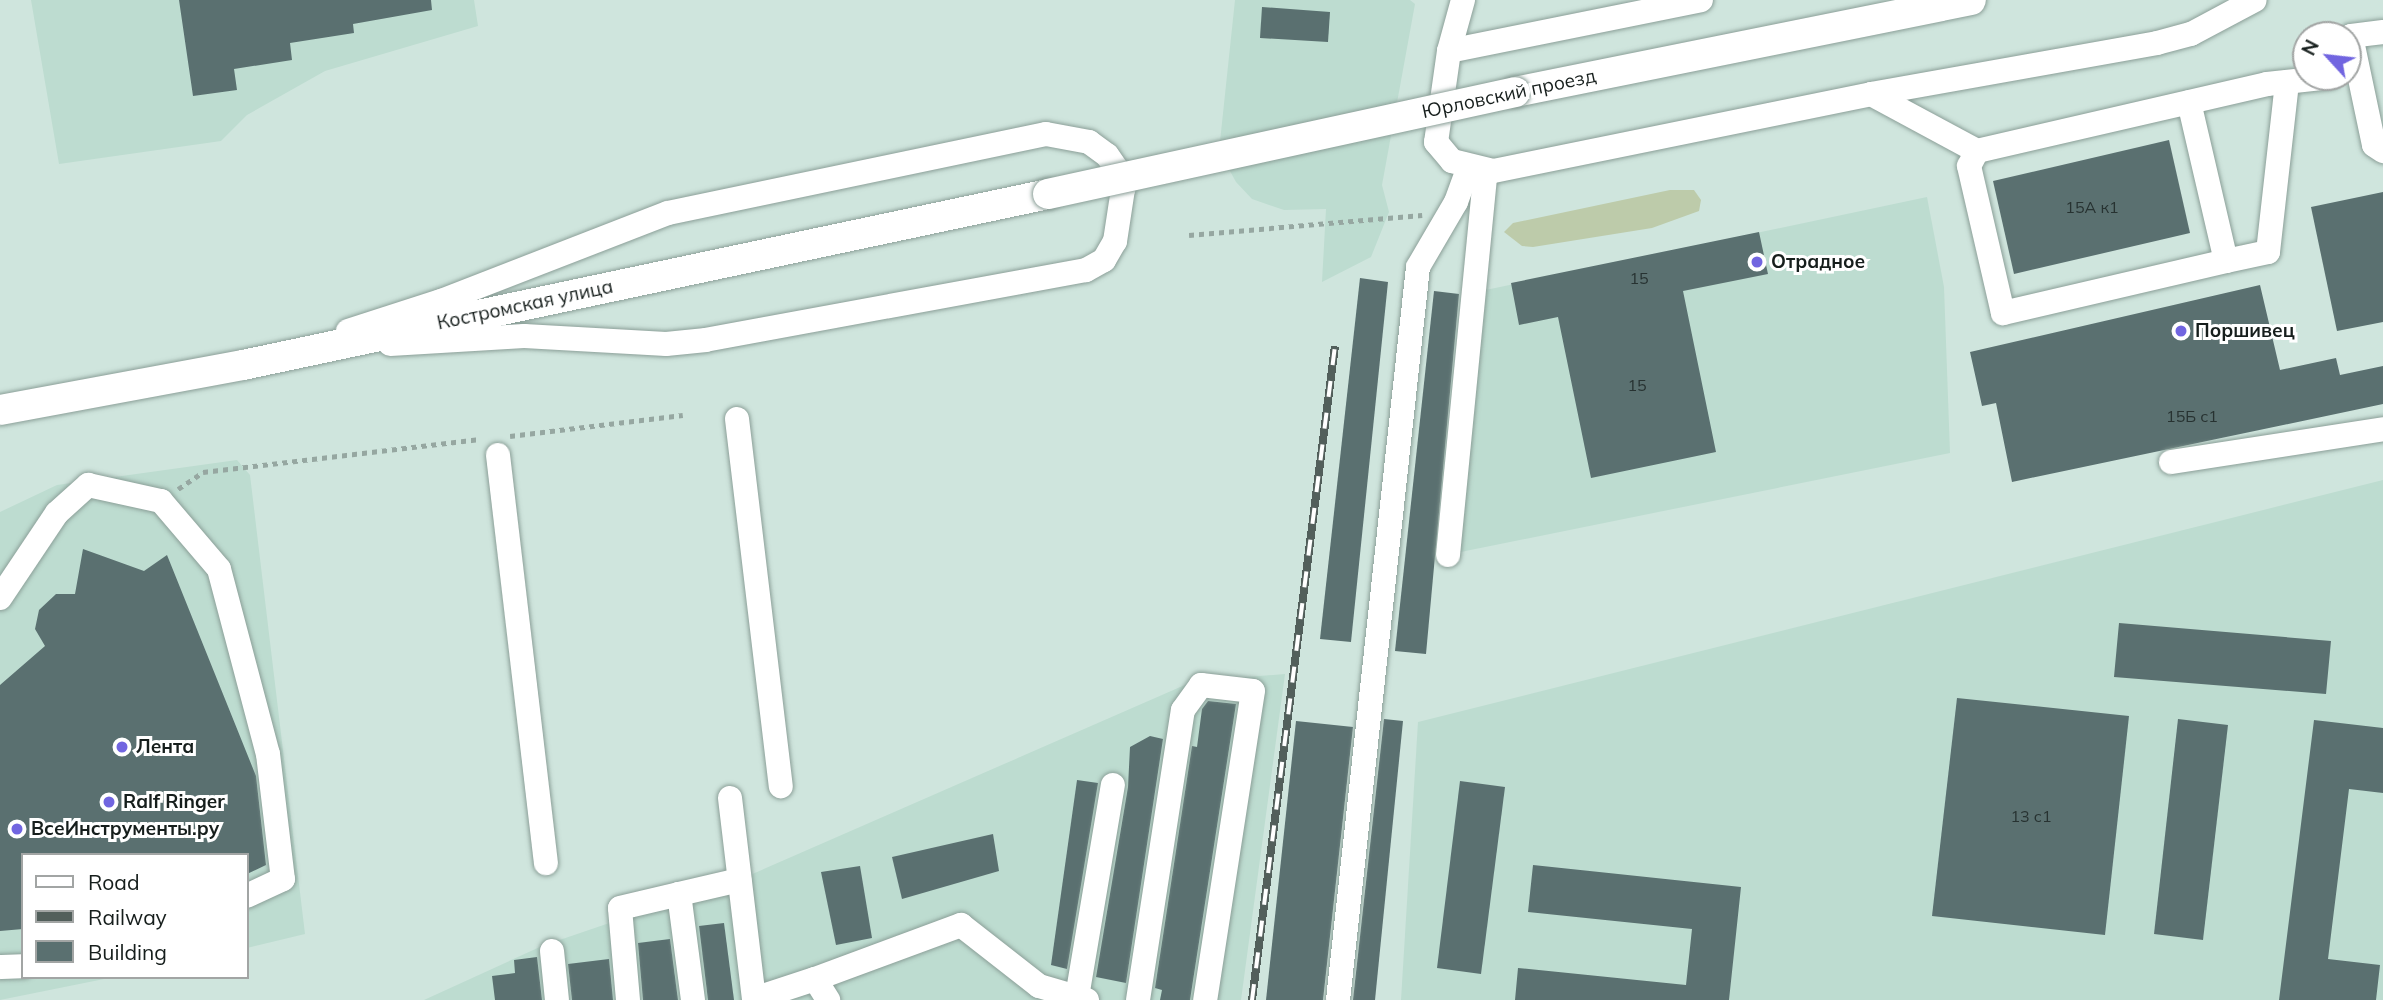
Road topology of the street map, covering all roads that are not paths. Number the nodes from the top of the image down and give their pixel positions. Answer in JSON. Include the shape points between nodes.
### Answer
{"nodes":[{"id":1,"x":1463,"y":0,"type":"edge"},
{"id":2,"x":1701,"y":0,"type":"edge"},
{"id":3,"x":1970,"y":0,"type":"edge"},
{"id":4,"x":2255,"y":0,"type":"edge"},
{"id":5,"x":2383,"y":32,"type":"edge"},
{"id":6,"x":2362,"y":35,"type":"edge"},
{"id":7,"x":1449,"y":51,"type":"junction"},
{"id":8,"x":2292,"y":81,"type":"edge"},
{"id":9,"x":2287,"y":82,"type":"junction"},
{"id":10,"x":2359,"y":91,"type":"edge"},
{"id":11,"x":1871,"y":94,"type":"junction"},
{"id":12,"x":2189,"y":102,"type":"junction"},
{"id":13,"x":1977,"y":151,"type":"junction"},
{"id":14,"x":2383,"y":151,"type":"edge"},
{"id":15,"x":1478,"y":168,"type":"junction"},
{"id":16,"x":1048,"y":194,"type":"joint"},
{"id":17,"x":2226,"y":261,"type":"junction"},
{"id":18,"x":323,"y":348,"type":"junction"},
{"id":19,"x":243,"y":365,"type":"junction"},
{"id":20,"x":0,"y":410,"type":"edge"},
{"id":21,"x":737,"y":419,"type":"dead end"},
{"id":22,"x":2383,"y":429,"type":"edge"},
{"id":23,"x":498,"y":443,"type":"road end"},
{"id":24,"x":2171,"y":462,"type":"dead end"},
{"id":25,"x":1448,"y":555,"type":"dead end"},
{"id":26,"x":0,"y":598,"type":"edge"},
{"id":27,"x":781,"y":786,"type":"dead end"},
{"id":28,"x":1113,"y":786,"type":"dead end"},
{"id":29,"x":730,"y":798,"type":"dead end"},
{"id":30,"x":546,"y":863,"type":"dead end"},
{"id":31,"x":739,"y":880,"type":"junction"},
{"id":32,"x":678,"y":894,"type":"junction"},
{"id":33,"x":248,"y":896,"type":"edge"},
{"id":34,"x":552,"y":951,"type":"dead end"},
{"id":35,"x":21,"y":966,"type":"edge"},
{"id":36,"x":0,"y":967,"type":"edge"},
{"id":37,"x":821,"y":990,"type":"edge"},
{"id":38,"x":1082,"y":998,"type":"edge"},
{"id":39,"x":754,"y":999,"type":"edge"},
{"id":40,"x":557,"y":1000,"type":"edge"},
{"id":41,"x":628,"y":1000,"type":"edge"},
{"id":42,"x":693,"y":1000,"type":"edge"},
{"id":43,"x":1138,"y":1000,"type":"edge"},
{"id":44,"x":1205,"y":1000,"type":"edge"},
{"id":45,"x":1338,"y":1000,"type":"edge"}],
"edges":[{"from":1,"to":7,"type":"street"},
{"from":2,"to":7,"type":"street"},
{"from":3,"to":16,"type":"main road","name":"Юрловский проезд","bridge":true,"via":[[1515,92]]},
{"from":4,"to":11,"type":"street","via":[[2191,34],[2157,43]]},
{"from":5,"to":6,"type":"street"},
{"from":7,"to":15,"type":"street","via":[[1436,128],[1441,150],[1452,161]]},
{"from":8,"to":9,"type":"street"},
{"from":9,"to":12,"type":"street"},
{"from":9,"to":17,"type":"street","via":[[2267,252]]},
{"from":10,"to":14,"type":"street","via":[[2374,145]]},
{"from":11,"to":13,"type":"street"},
{"from":11,"to":15,"type":"street","via":[[1524,168]]},
{"from":12,"to":13,"type":"street"},
{"from":12,"to":17,"type":"street"},
{"from":13,"to":17,"type":"street","via":[[1969,166],[2003,313]]},
{"from":15,"to":25,"type":"street"},
{"from":15,"to":45,"type":"street","via":[[1418,267]]},
{"from":16,"to":18,"type":"main road","name":"Костромская улица"},
{"from":18,"to":19,"type":"main road","name":"Костромская улица"},
{"from":18,"to":19,"type":"street","via":[[524,336],[666,344],[706,340],[1086,270],[1104,260],[1115,241],[1123,189],[1107,155],[1089,142],[1046,134],[668,213],[441,301]]},
{"from":19,"to":20,"type":"main road","name":"Костромская улица"},
{"from":21,"to":27,"type":"street"},
{"from":22,"to":24,"type":"street"},
{"from":23,"to":30,"type":"street"},
{"from":26,"to":33,"type":"street","via":[[57,513],[88,485],[161,501],[219,569],[268,754],[283,878]]},
{"from":28,"to":38,"type":"street"},
{"from":29,"to":31,"type":"street"},
{"from":31,"to":32,"type":"street"},
{"from":31,"to":39,"type":"street"},
{"from":32,"to":41,"type":"street","via":[[620,908]]},
{"from":32,"to":42,"type":"street"},
{"from":34,"to":40,"type":"street"},
{"from":35,"to":36,"type":"street"},
{"from":37,"to":38,"type":"street","via":[[961,925],[1039,986]]},
{"from":37,"to":39,"type":"street"},
{"from":43,"to":44,"type":"street","via":[[1183,710],[1201,685],[1253,691]]}]}
